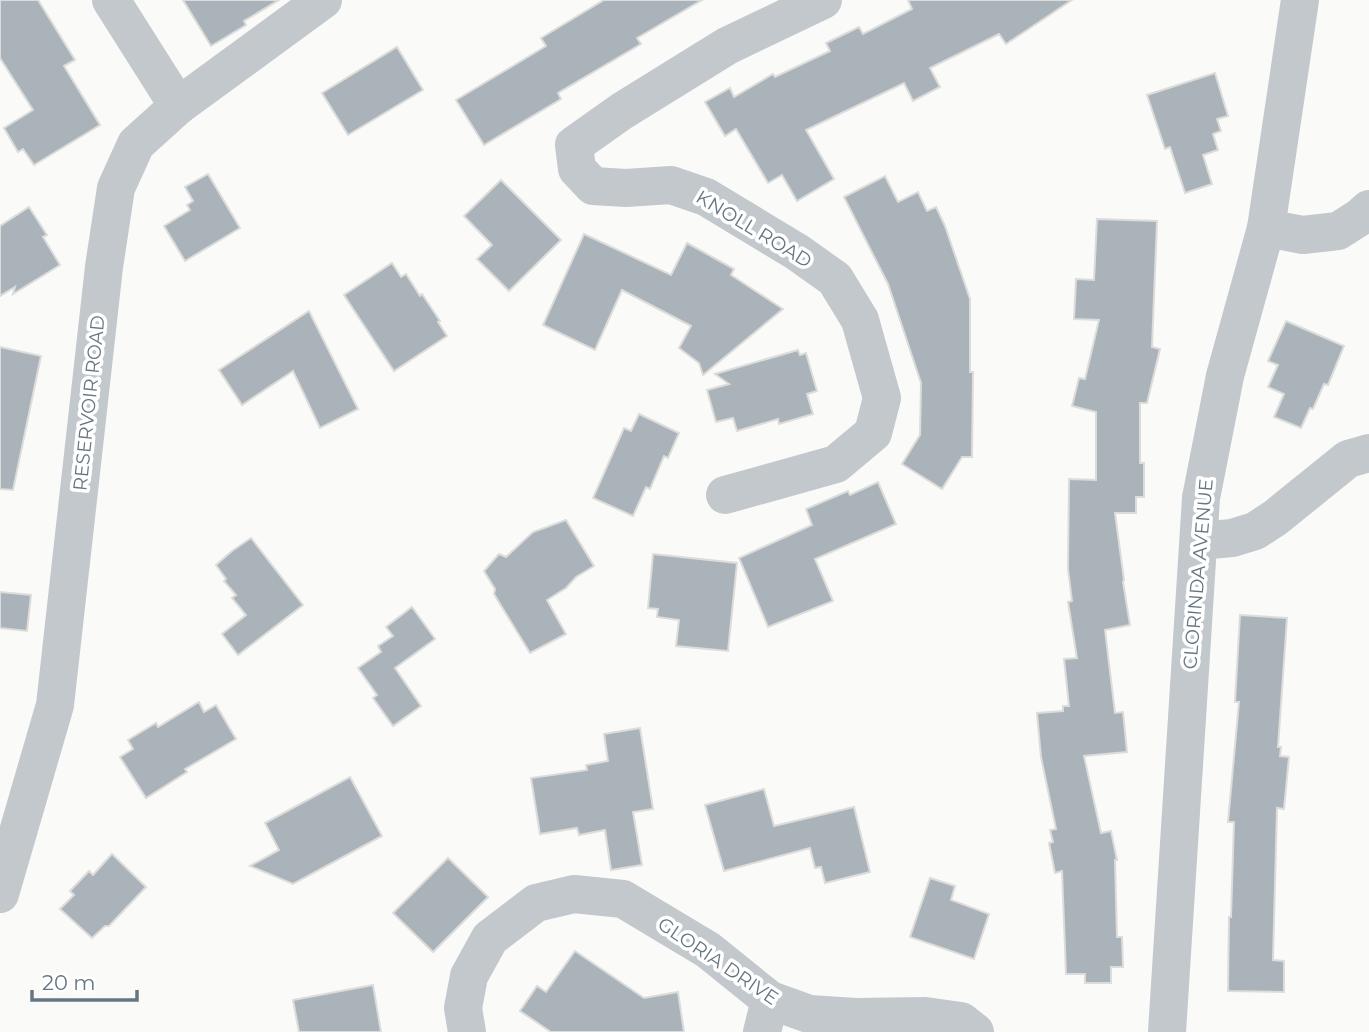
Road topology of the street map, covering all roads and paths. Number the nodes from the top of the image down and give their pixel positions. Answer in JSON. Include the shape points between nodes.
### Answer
{"nodes":[{"id":1,"x":111,"y":0,"type":"edge"},
{"id":2,"x":323,"y":0,"type":"edge"},
{"id":3,"x":823,"y":0,"type":"edge"},
{"id":4,"x":1300,"y":0,"type":"edge"},
{"id":5,"x":178,"y":106,"type":"junction"},
{"id":6,"x":1369,"y":209,"type":"edge"},
{"id":7,"x":1266,"y":228,"type":"junction"},
{"id":8,"x":1369,"y":453,"type":"edge"},
{"id":9,"x":724,"y":495,"type":"dead end"},
{"id":10,"x":1199,"y":541,"type":"junction"},
{"id":11,"x":2,"y":884,"type":"edge"},
{"id":12,"x":766,"y":1016,"type":"edge"},
{"id":13,"x":467,"y":1032,"type":"edge"},
{"id":14,"x":975,"y":1032,"type":"edge"},
{"id":15,"x":1167,"y":1032,"type":"edge"}],
"edges":[{"from":1,"to":5,"type":"street"},
{"from":2,"to":5,"type":"street","name":"RESERVOIR ROAD"},
{"from":3,"to":9,"type":"street","name":"KNOLL ROAD","via":[[727,46],[574,145],[577,169],[593,186],[671,185],[706,197],[797,252],[835,279],[860,320],[882,398],[873,433],[836,464]]},
{"from":4,"to":7,"type":"street","name":"CLORINDA AVENUE"},
{"from":5,"to":11,"type":"street","name":"RESERVOIR ROAD","via":[[136,144],[116,188],[55,705]]},
{"from":6,"to":7,"type":"street","via":[[1338,231],[1303,235]]},
{"from":7,"to":10,"type":"street","name":"CLORINDA AVENUE","via":[[1226,376],[1201,498]]},
{"from":8,"to":10,"type":"street","via":[[1348,459],[1255,531]]},
{"from":10,"to":15,"type":"street","name":"CLORINDA AVENUE"},
{"from":12,"to":13,"type":"street","name":"GLORIA DRIVE","via":[[708,950],[623,899],[574,894],[536,903],[490,938],[469,976],[463,1008]]},
{"from":12,"to":14,"type":"street","name":"GLORIA DRIVE","via":[[925,1016],[961,1021]]}]}
